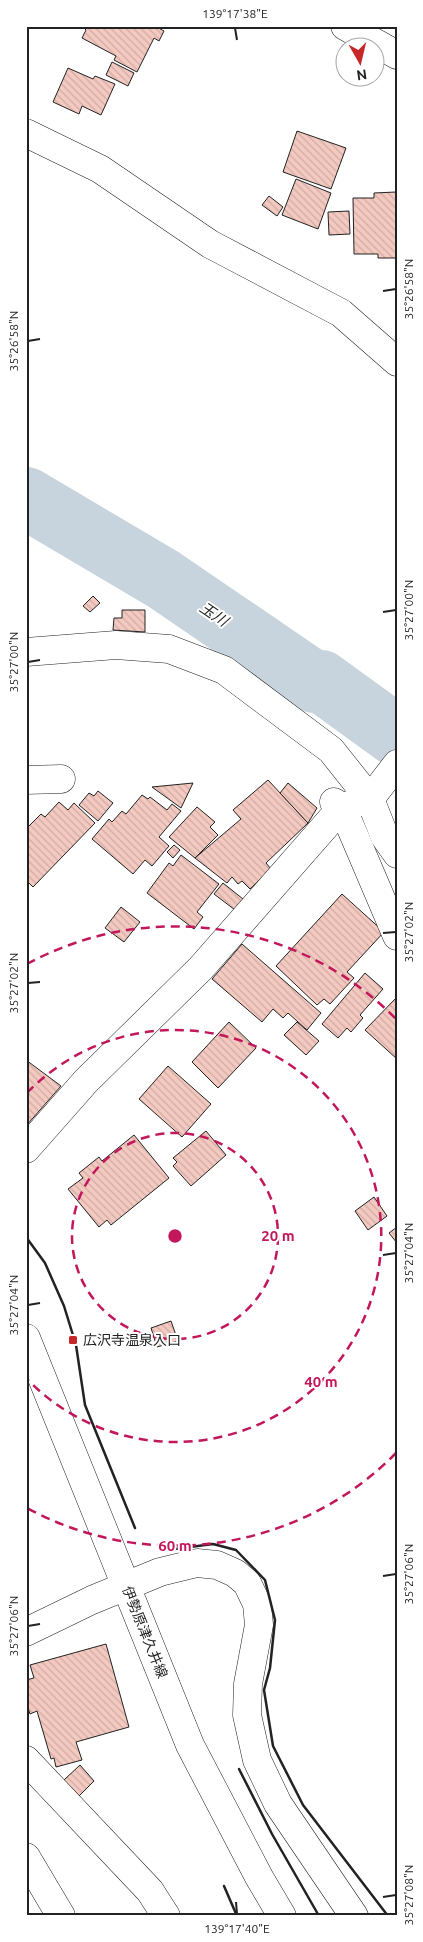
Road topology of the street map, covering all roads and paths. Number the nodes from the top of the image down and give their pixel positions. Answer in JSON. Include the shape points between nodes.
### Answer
{"nodes":[{"id":1,"x":345,"y":26,"type":"edge"},
{"id":2,"x":397,"y":55,"type":"edge"},
{"id":3,"x":26,"y":133,"type":"edge"},
{"id":4,"x":397,"y":362,"type":"edge"},
{"id":5,"x":26,"y":652,"type":"edge"},
{"id":6,"x":395,"y":766,"type":"edge"},
{"id":7,"x":62,"y":779,"type":"dead end"},
{"id":8,"x":26,"y":780,"type":"edge"},
{"id":9,"x":370,"y":798,"type":"junction"},
{"id":10,"x":338,"y":804,"type":"junction"},
{"id":11,"x":397,"y":854,"type":"edge"},
{"id":12,"x":397,"y":936,"type":"edge"},
{"id":13,"x":26,"y":1149,"type":"edge"},
{"id":14,"x":26,"y":1338,"type":"edge"},
{"id":15,"x":126,"y":1585,"type":"junction"},
{"id":16,"x":26,"y":1632,"type":"edge"},
{"id":17,"x":26,"y":1760,"type":"edge"},
{"id":18,"x":26,"y":1857,"type":"edge"},
{"id":19,"x":60,"y":1916,"type":"edge"},
{"id":20,"x":166,"y":1916,"type":"edge"},
{"id":21,"x":282,"y":1916,"type":"edge"},
{"id":22,"x":354,"y":1916,"type":"edge"}],
"edges":[{"from":1,"to":2,"type":"street"},
{"from":3,"to":4,"type":"street","via":[[100,169],[210,244],[341,313]]},
{"from":5,"to":9,"type":"street","via":[[116,645],[170,649],[224,670],[331,750]]},
{"from":6,"to":9,"type":"street"},
{"from":7,"to":8,"type":"street"},
{"from":9,"to":10,"type":"street"},
{"from":9,"to":11,"type":"street","via":[[385,837]]},
{"from":10,"to":12,"type":"street"},
{"from":10,"to":13,"type":"street","via":[[201,968],[86,1081]]},
{"from":14,"to":15,"type":"street","name":"伊勢原津久井線"},
{"from":15,"to":16,"type":"street"},
{"from":15,"to":21,"type":"street","name":"伊勢原津久井線","via":[[190,1745]]},
{"from":15,"to":22,"type":"street","via":[[197,1563],[217,1565],[247,1583],[257,1604],[259,1625],[248,1684],[247,1715],[257,1760],[278,1804]]},
{"from":17,"to":20,"type":"street","via":[[150,1891]]},
{"from":18,"to":19,"type":"street"}]}
